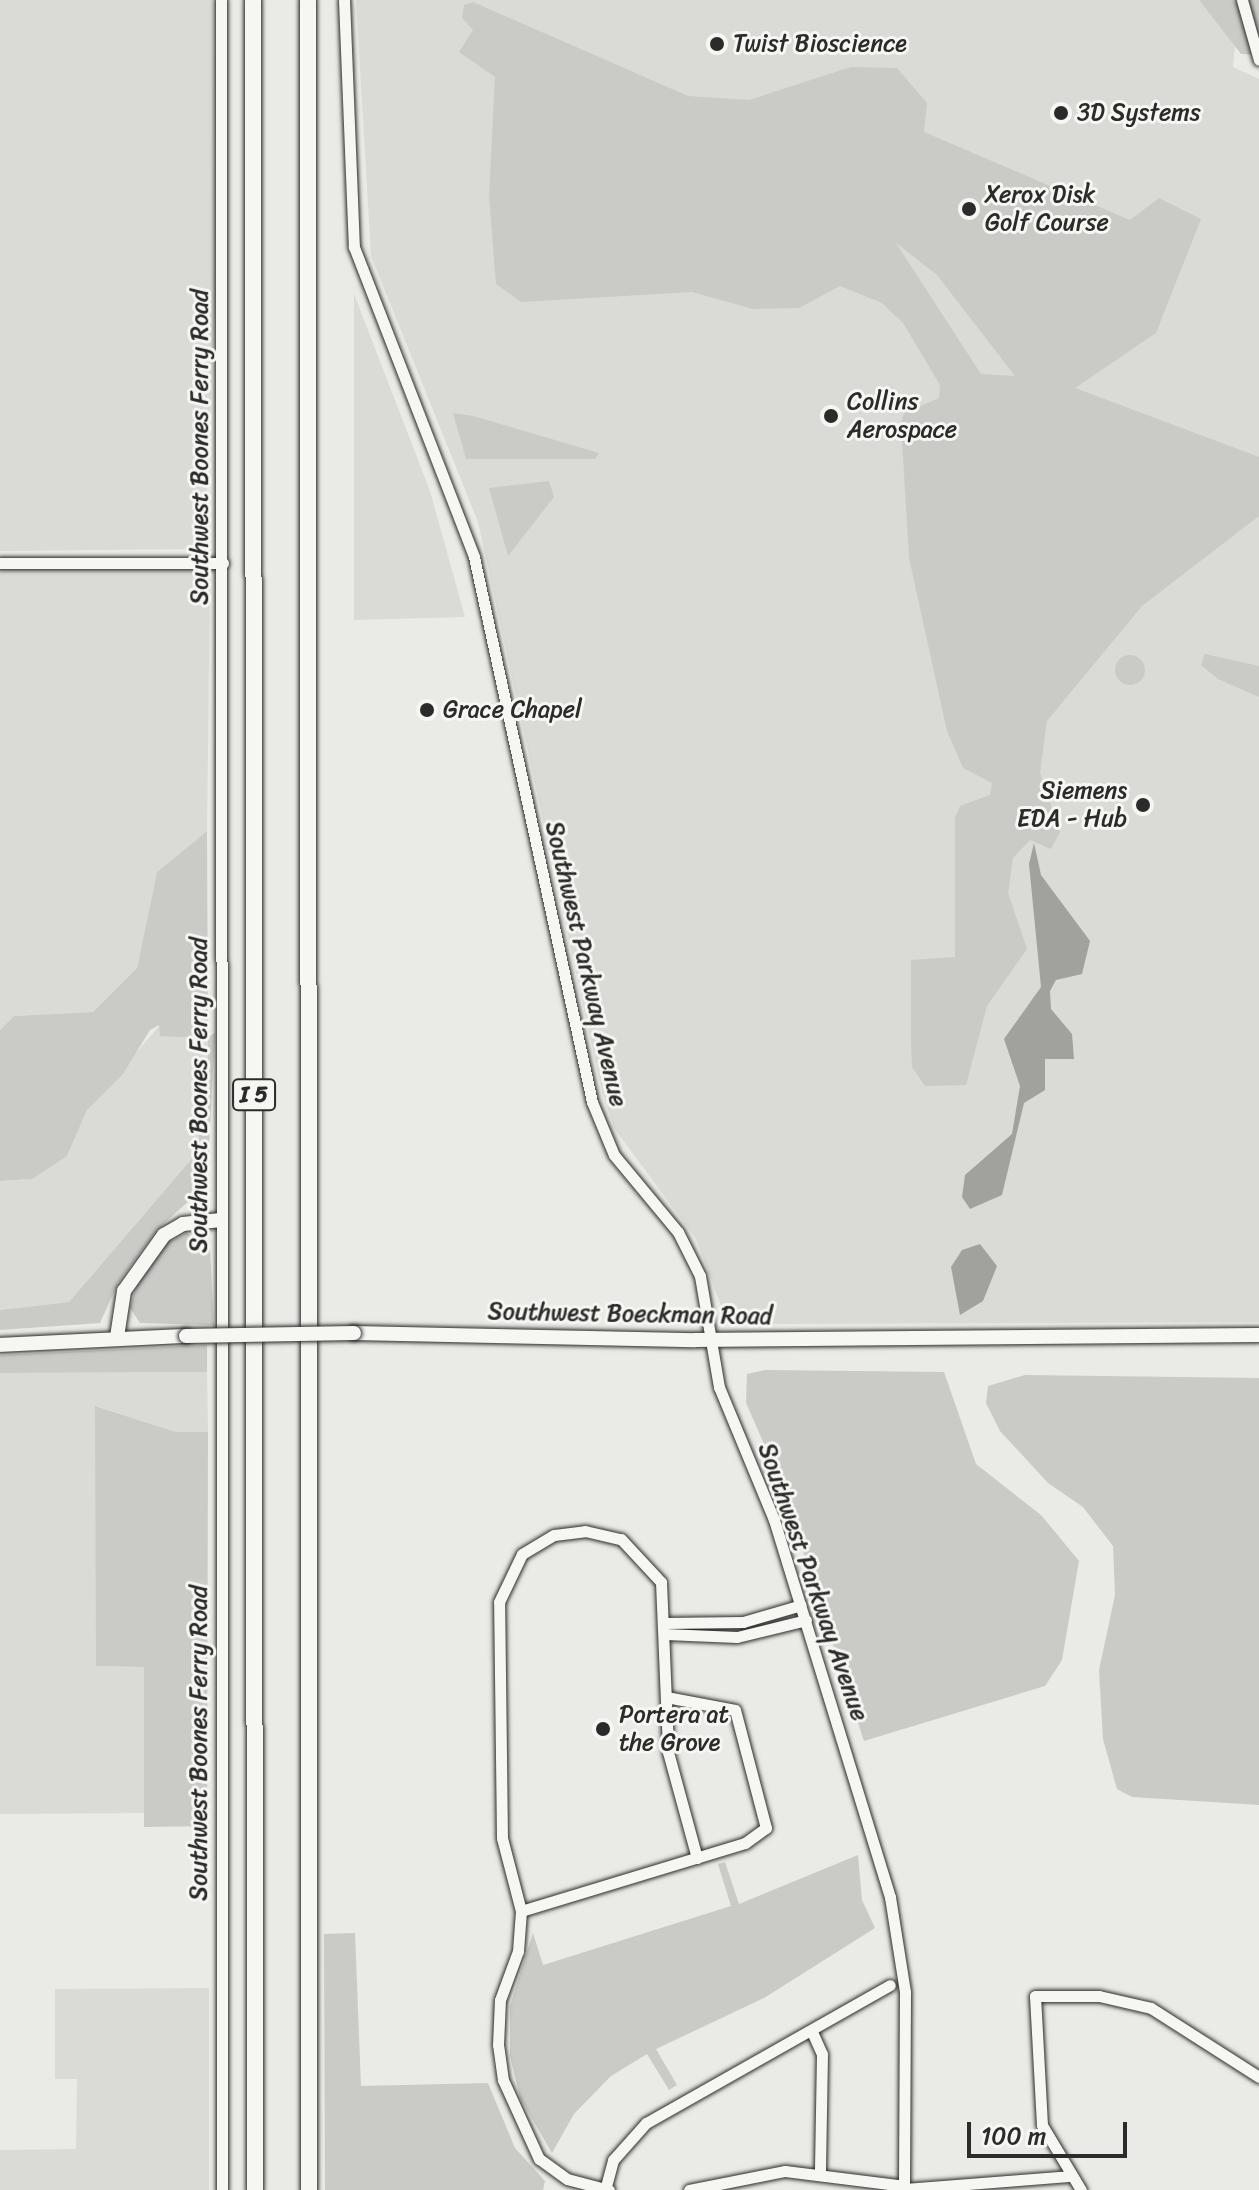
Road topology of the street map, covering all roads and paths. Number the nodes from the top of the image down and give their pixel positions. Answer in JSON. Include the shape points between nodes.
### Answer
{"nodes":[{"id":1,"x":221,"y":0,"type":"edge"},
{"id":2,"x":253,"y":0,"type":"edge"},
{"id":3,"x":308,"y":0,"type":"edge"},
{"id":4,"x":344,"y":0,"type":"edge"},
{"id":5,"x":1242,"y":0,"type":"edge"},
{"id":6,"x":1259,"y":60,"type":"edge"},
{"id":7,"x":0,"y":563,"type":"edge"},
{"id":8,"x":223,"y":563,"type":"junction"},
{"id":9,"x":221,"y":1220,"type":"junction"},
{"id":10,"x":1259,"y":1335,"type":"edge"},
{"id":11,"x":117,"y":1337,"type":"junction"},
{"id":12,"x":712,"y":1339,"type":"junction"},
{"id":13,"x":0,"y":1345,"type":"edge"},
{"id":14,"x":801,"y":1605,"type":"junction"},
{"id":15,"x":806,"y":1620,"type":"junction"},
{"id":16,"x":665,"y":1628,"type":"junction"},
{"id":17,"x":666,"y":1697,"type":"junction"},
{"id":18,"x":697,"y":1858,"type":"junction"},
{"id":19,"x":521,"y":1911,"type":"junction"},
{"id":20,"x":890,"y":1985,"type":"dead end"},
{"id":21,"x":813,"y":2034,"type":"junction"},
{"id":22,"x":1257,"y":2071,"type":"edge"},
{"id":23,"x":820,"y":2173,"type":"junction"},
{"id":24,"x":1068,"y":2176,"type":"junction"},
{"id":25,"x":904,"y":2188,"type":"edge"},
{"id":26,"x":222,"y":2190,"type":"edge"},
{"id":27,"x":255,"y":2190,"type":"edge"},
{"id":28,"x":309,"y":2190,"type":"edge"},
{"id":29,"x":607,"y":2190,"type":"edge"},
{"id":30,"x":689,"y":2190,"type":"edge"},
{"id":31,"x":892,"y":2190,"type":"edge"},
{"id":32,"x":1081,"y":2190,"type":"edge"}],
"edges":[{"from":1,"to":8,"type":"street","name":"Southwest Boones Ferry Road"},
{"from":2,"to":27,"type":"highway","number":"I 5"},
{"from":3,"to":28,"type":"highway","number":"I 5"},
{"from":4,"to":12,"type":"street","name":"Southwest Parkway Avenue","via":[[357,256],[449,479],[477,568],[599,1126],[691,1255]]},
{"from":5,"to":6,"type":"street"},
{"from":7,"to":8,"type":"street"},
{"from":8,"to":9,"type":"street","name":"Southwest Boones Ferry Road"},
{"from":9,"to":11,"type":"main road","via":[[183,1224],[164,1235],[124,1291]]},
{"from":9,"to":26,"type":"street","name":"Southwest Boones Ferry Road"},
{"from":10,"to":12,"type":"main road","name":"Southwest Boeckman Road"},
{"from":11,"to":12,"type":"main road","name":"Southwest Boeckman Road","bridge":true,"via":[[354,1333]]},
{"from":11,"to":13,"type":"main road","name":"Southwest Boeckman Road"},
{"from":12,"to":14,"type":"street","name":"Southwest Parkway Avenue","via":[[721,1393]]},
{"from":14,"to":15,"type":"street","name":"Southwest Parkway Avenue"},
{"from":14,"to":16,"type":"street","via":[[743,1622]]},
{"from":15,"to":16,"type":"street","via":[[737,1637]]},
{"from":15,"to":25,"type":"street","name":"Southwest Parkway Avenue","via":[[899,1935]]},
{"from":16,"to":17,"type":"street"},
{"from":16,"to":19,"type":"street","via":[[655,1571],[637,1548],[610,1535],[554,1535],[510,1569],[499,1602],[498,1784],[502,1838]]},
{"from":17,"to":18,"type":"street","via":[[672,1780]]},
{"from":17,"to":18,"type":"street","via":[[735,1710],[768,1812],[766,1828],[755,1839]]},
{"from":18,"to":19,"type":"street"},
{"from":19,"to":29,"type":"street","via":[[497,2020],[503,2080],[539,2159],[567,2179]]},
{"from":20,"to":21,"type":"street"},
{"from":21,"to":23,"type":"street","via":[[822,2054]]},
{"from":21,"to":29,"type":"street","via":[[708,2083],[646,2123],[613,2160]]},
{"from":22,"to":24,"type":"street","via":[[1151,2008],[1099,1996],[1035,1996],[1038,2105]]},
{"from":23,"to":25,"type":"street"},
{"from":23,"to":30,"type":"street","via":[[769,2172]]},
{"from":24,"to":25,"type":"street"},
{"from":24,"to":32,"type":"street"},
{"from":25,"to":31,"type":"street"}]}
